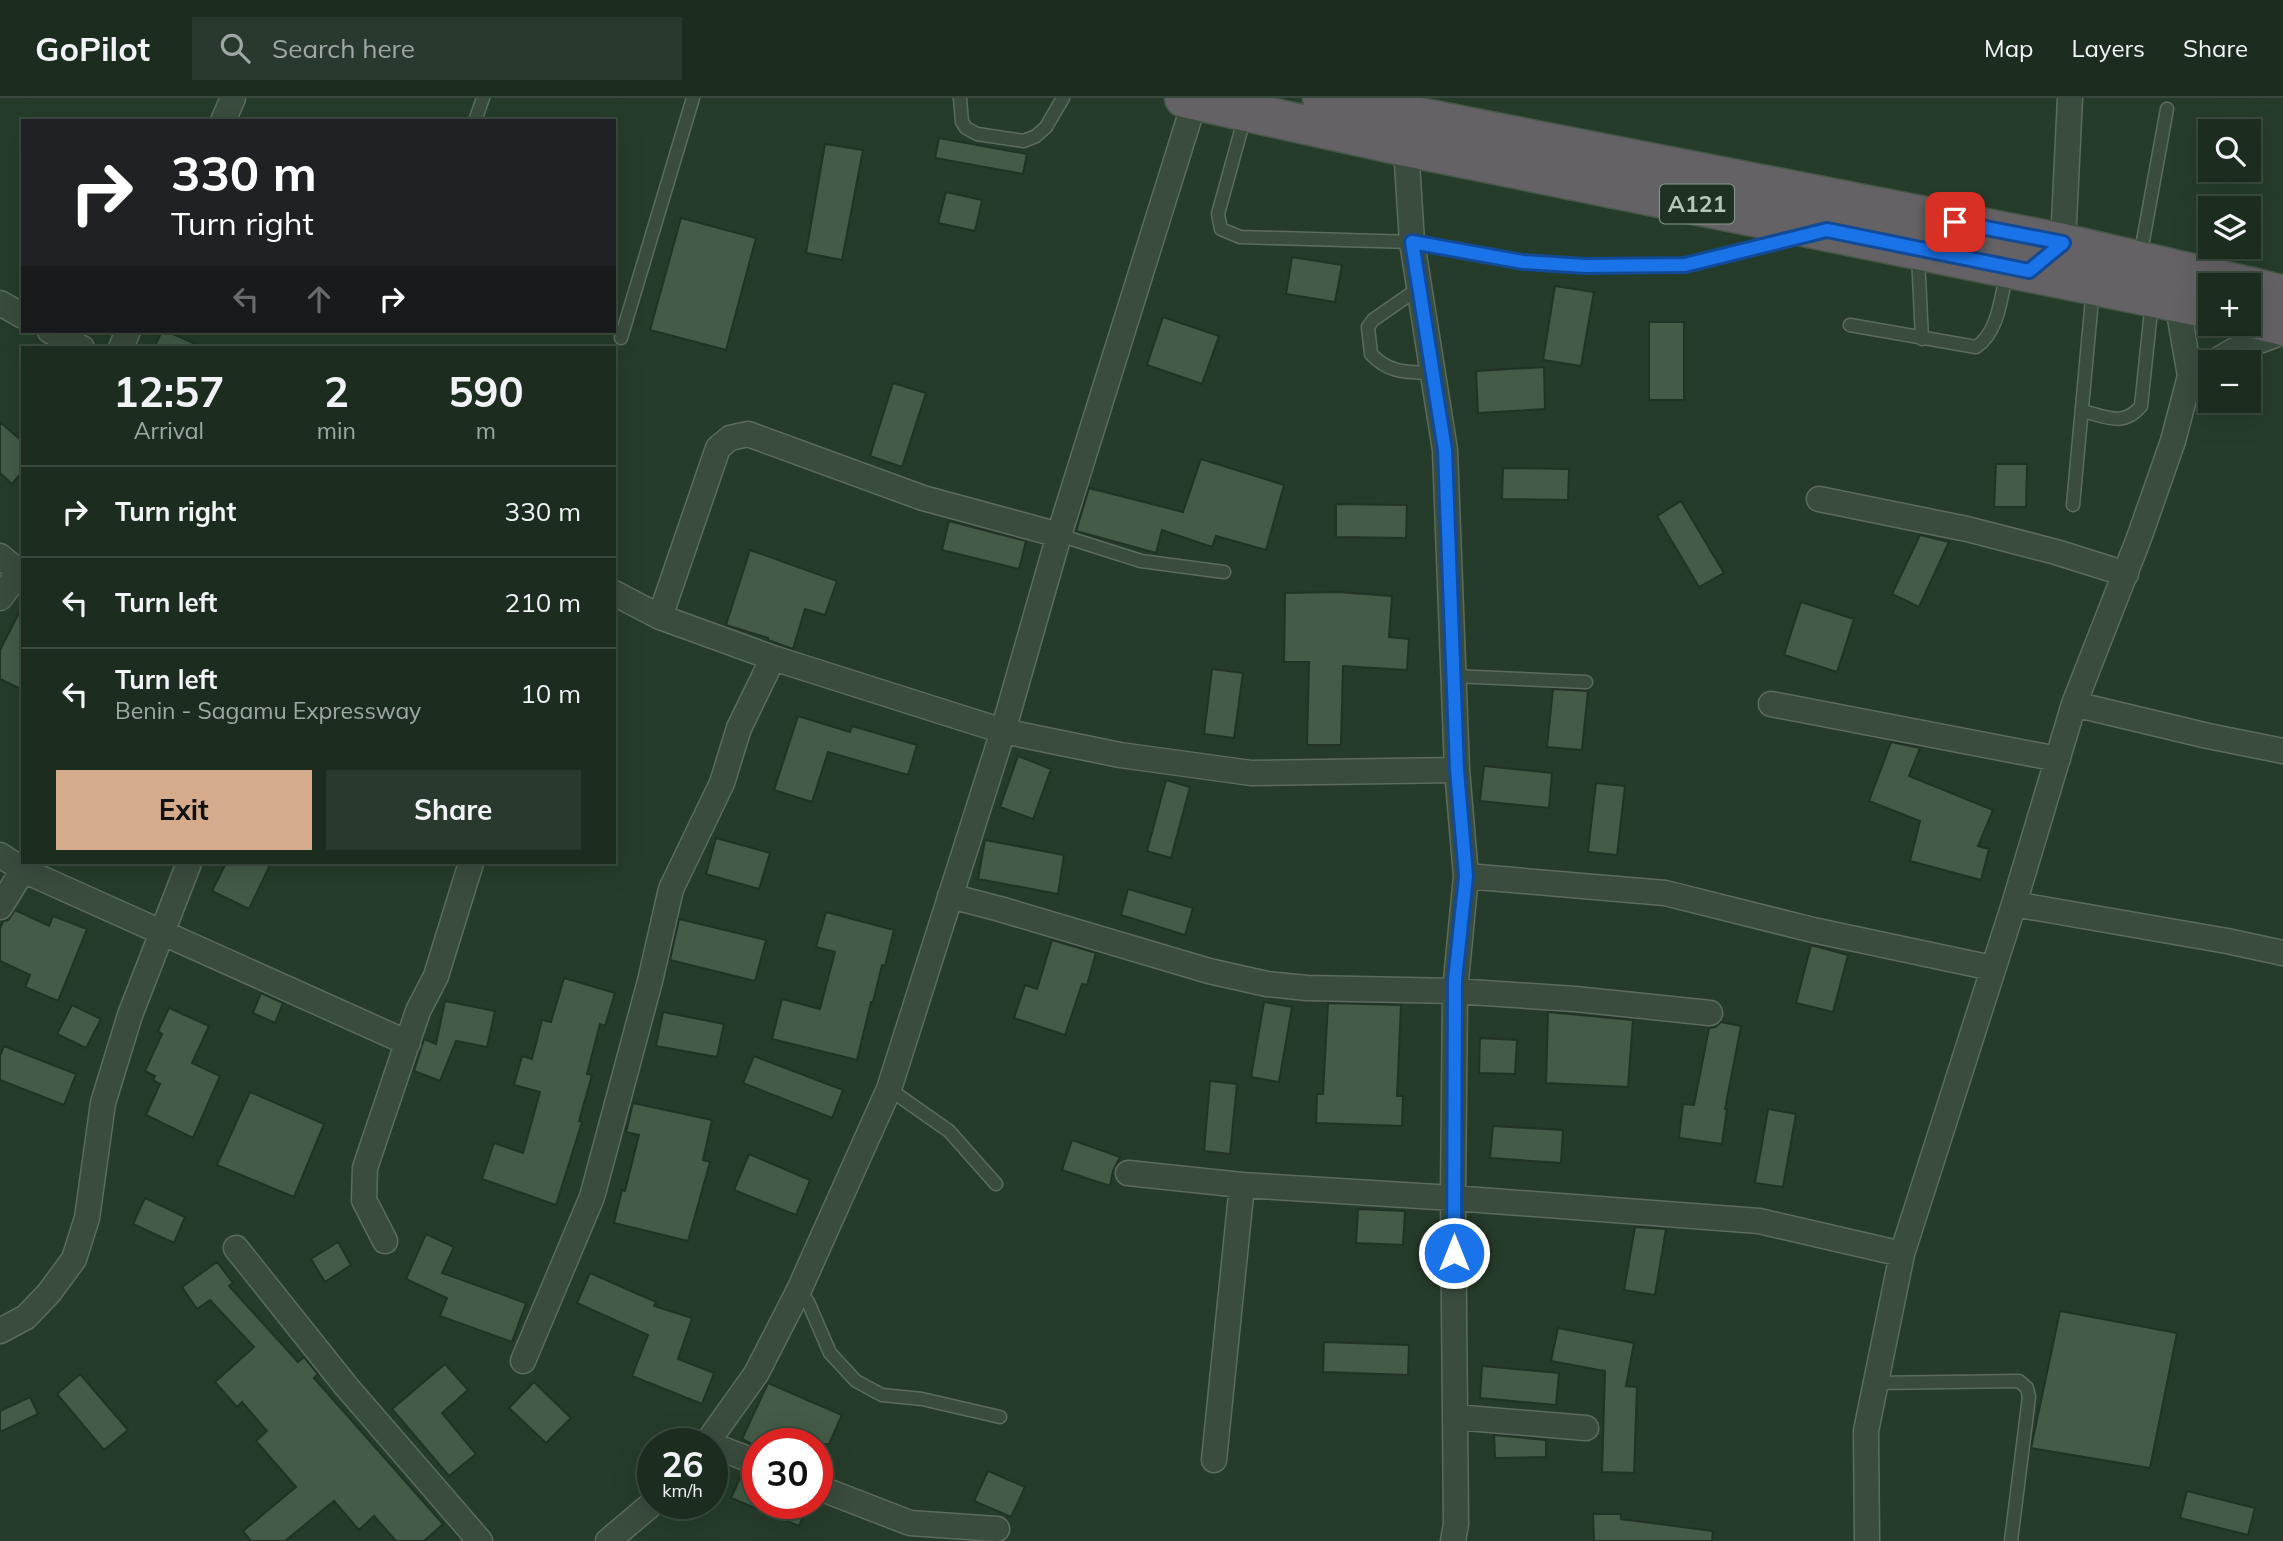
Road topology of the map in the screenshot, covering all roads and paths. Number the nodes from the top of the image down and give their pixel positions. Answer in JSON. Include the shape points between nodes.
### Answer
{"nodes":[{"id":1,"x":233,"y":98,"type":"edge"},
{"id":2,"x":484,"y":98,"type":"edge"},
{"id":3,"x":693,"y":98,"type":"edge"},
{"id":4,"x":960,"y":98,"type":"edge"},
{"id":5,"x":1063,"y":98,"type":"edge"},
{"id":6,"x":1322,"y":98,"type":"edge"},
{"id":7,"x":2070,"y":98,"type":"edge"},
{"id":8,"x":1190,"y":99,"type":"edge"},
{"id":9,"x":2167,"y":109,"type":"dead end"},
{"id":10,"x":1246,"y":111,"type":"junction"},
{"id":11,"x":224,"y":119,"type":"edge"},
{"id":12,"x":476,"y":119,"type":"edge"},
{"id":13,"x":1406,"y":147,"type":"junction"},
{"id":14,"x":1827,"y":230,"type":"junction"},
{"id":15,"x":1412,"y":242,"type":"junction"},
{"id":16,"x":2063,"y":243,"type":"junction"},
{"id":17,"x":1917,"y":248,"type":"junction"},
{"id":18,"x":2018,"y":269,"type":"junction"},
{"id":19,"x":2093,"y":284,"type":"junction"},
{"id":20,"x":1419,"y":288,"type":"junction"},
{"id":21,"x":2198,"y":289,"type":"edge"},
{"id":22,"x":2261,"y":289,"type":"edge"},
{"id":23,"x":2170,"y":291,"type":"edge"},
{"id":24,"x":2283,"y":295,"type":"edge"},
{"id":25,"x":0,"y":303,"type":"edge"},
{"id":26,"x":21,"y":315,"type":"edge"},
{"id":27,"x":2261,"y":321,"type":"edge"},
{"id":28,"x":1850,"y":325,"type":"dead end"},
{"id":29,"x":2283,"y":326,"type":"edge"},
{"id":30,"x":2283,"y":332,"type":"edge"},
{"id":31,"x":54,"y":333,"type":"edge"},
{"id":32,"x":621,"y":338,"type":"dead end"},
{"id":33,"x":1922,"y":339,"type":"junction"},
{"id":34,"x":78,"y":346,"type":"edge"},
{"id":35,"x":2235,"y":350,"type":"edge"},
{"id":36,"x":2198,"y":353,"type":"edge"},
{"id":37,"x":1433,"y":373,"type":"junction"},
{"id":38,"x":2198,"y":384,"type":"edge"},
{"id":39,"x":2082,"y":411,"type":"junction"},
{"id":40,"x":1819,"y":499,"type":"dead end"},
{"id":41,"x":2073,"y":505,"type":"dead end"},
{"id":42,"x":1059,"y":535,"type":"junction"},
{"id":43,"x":0,"y":556,"type":"edge"},
{"id":44,"x":21,"y":569,"type":"edge"},
{"id":45,"x":1224,"y":572,"type":"dead end"},
{"id":46,"x":2126,"y":574,"type":"junction"},
{"id":47,"x":616,"y":594,"type":"edge"},
{"id":48,"x":0,"y":598,"type":"edge"},
{"id":49,"x":660,"y":617,"type":"junction"},
{"id":50,"x":773,"y":658,"type":"junction"},
{"id":51,"x":1453,"y":676,"type":"junction"},
{"id":52,"x":1586,"y":682,"type":"dead end"},
{"id":53,"x":1771,"y":704,"type":"dead end"},
{"id":54,"x":2074,"y":704,"type":"junction"},
{"id":55,"x":1003,"y":731,"type":"junction"},
{"id":56,"x":2283,"y":751,"type":"edge"},
{"id":57,"x":2058,"y":759,"type":"junction"},
{"id":58,"x":1457,"y":770,"type":"junction"},
{"id":59,"x":0,"y":855,"type":"edge"},
{"id":60,"x":189,"y":864,"type":"edge"},
{"id":61,"x":471,"y":864,"type":"edge"},
{"id":62,"x":23,"y":870,"type":"junction"},
{"id":63,"x":1466,"y":876,"type":"junction"},
{"id":64,"x":950,"y":896,"type":"junction"},
{"id":65,"x":2014,"y":904,"type":"junction"},
{"id":66,"x":0,"y":907,"type":"edge"},
{"id":67,"x":162,"y":931,"type":"junction"},
{"id":68,"x":2283,"y":953,"type":"edge"},
{"id":69,"x":1993,"y":968,"type":"junction"},
{"id":70,"x":1455,"y":991,"type":"junction"},
{"id":71,"x":1710,"y":1013,"type":"dead end"},
{"id":72,"x":408,"y":1043,"type":"junction"},
{"id":73,"x":889,"y":1088,"type":"junction"},
{"id":74,"x":1128,"y":1173,"type":"dead end"},
{"id":75,"x":996,"y":1184,"type":"dead end"},
{"id":76,"x":1242,"y":1185,"type":"junction"},
{"id":77,"x":1453,"y":1198,"type":"junction"},
{"id":78,"x":385,"y":1241,"type":"dead end"},
{"id":79,"x":236,"y":1248,"type":"dead end"},
{"id":80,"x":1902,"y":1254,"type":"junction"},
{"id":81,"x":799,"y":1290,"type":"junction"},
{"id":82,"x":0,"y":1331,"type":"edge"},
{"id":83,"x":523,"y":1361,"type":"dead end"},
{"id":84,"x":1876,"y":1383,"type":"junction"},
{"id":85,"x":1455,"y":1417,"type":"junction"},
{"id":86,"x":1000,"y":1418,"type":"dead end"},
{"id":87,"x":719,"y":1428,"type":"edge"},
{"id":88,"x":1586,"y":1428,"type":"dead end"},
{"id":89,"x":1214,"y":1460,"type":"dead end"},
{"id":90,"x":833,"y":1493,"type":"edge"},
{"id":91,"x":637,"y":1517,"type":"edge"},
{"id":92,"x":997,"y":1529,"type":"dead end"},
{"id":93,"x":480,"y":1541,"type":"edge"},
{"id":94,"x":608,"y":1541,"type":"edge"},
{"id":95,"x":1454,"y":1541,"type":"edge"},
{"id":96,"x":1867,"y":1541,"type":"edge"},
{"id":97,"x":2011,"y":1541,"type":"edge"}],
"edges":[{"from":1,"to":11,"type":"street"},
{"from":2,"to":12,"type":"lane"},
{"from":3,"to":32,"type":"lane"},
{"from":4,"to":5,"type":"lane","via":[[966,128],[976,134],[1024,141],[1046,127]]},
{"from":6,"to":16,"type":"highway","number":"A121"},
{"from":7,"to":16,"type":"street"},
{"from":8,"to":10,"type":"highway","number":"A121"},
{"from":8,"to":42,"type":"street"},
{"from":9,"to":23,"type":"lane"},
{"from":10,"to":13,"type":"highway","number":"A121"},
{"from":10,"to":15,"type":"lane","via":[[1218,214],[1221,229],[1240,237]]},
{"from":13,"to":14,"type":"highway","number":"A121"},
{"from":13,"to":15,"type":"street"},
{"from":14,"to":15,"type":"lane","via":[[1685,265],[1523,262]]},
{"from":14,"to":17,"type":"highway","number":"A121"},
{"from":15,"to":20,"type":"street"},
{"from":16,"to":18,"type":"street"},
{"from":16,"to":23,"type":"highway","number":"A121"},
{"from":17,"to":18,"type":"highway","number":"A121"},
{"from":17,"to":33,"type":"lane"},
{"from":18,"to":19,"type":"highway","number":"A121"},
{"from":18,"to":33,"type":"lane","via":[[1985,342],[1976,347]]},
{"from":19,"to":23,"type":"highway","number":"A121"},
{"from":19,"to":39,"type":"lane"},
{"from":20,"to":37,"type":"street"},
{"from":20,"to":37,"type":"lane","via":[[1373,320],[1368,327],[1371,354],[1396,371]]},
{"from":21,"to":23,"type":"highway","number":"A121"},
{"from":22,"to":24,"type":"highway"},
{"from":23,"to":36,"type":"street"},
{"from":23,"to":39,"type":"lane","via":[[2141,406],[2124,420]]},
{"from":25,"to":26,"type":"street"},
{"from":27,"to":29,"type":"highway"},
{"from":28,"to":33,"type":"lane"},
{"from":30,"to":35,"type":"street"},
{"from":31,"to":34,"type":"street"},
{"from":37,"to":51,"type":"street","via":[[1445,450]]},
{"from":38,"to":46,"type":"street"},
{"from":39,"to":41,"type":"lane"},
{"from":40,"to":46,"type":"street","via":[[1967,530]]},
{"from":42,"to":45,"type":"lane","via":[[1141,561]]},
{"from":42,"to":49,"type":"street","via":[[923,498],[748,434],[730,438],[719,448]]},
{"from":42,"to":55,"type":"street"},
{"from":43,"to":44,"type":"street"},
{"from":44,"to":48,"type":"street"},
{"from":46,"to":54,"type":"street"},
{"from":47,"to":49,"type":"street"},
{"from":49,"to":50,"type":"street"},
{"from":50,"to":55,"type":"street"},
{"from":50,"to":83,"type":"street","via":[[739,729],[723,783],[671,889],[592,1197]]},
{"from":51,"to":52,"type":"lane"},
{"from":51,"to":58,"type":"street"},
{"from":53,"to":57,"type":"street"},
{"from":54,"to":56,"type":"street"},
{"from":54,"to":57,"type":"street"},
{"from":55,"to":58,"type":"street","via":[[1120,755],[1251,773]]},
{"from":55,"to":64,"type":"street"},
{"from":57,"to":65,"type":"street"},
{"from":58,"to":63,"type":"street"},
{"from":59,"to":62,"type":"street"},
{"from":60,"to":67,"type":"street"},
{"from":61,"to":72,"type":"street","via":[[436,976]]},
{"from":62,"to":66,"type":"street"},
{"from":62,"to":67,"type":"street"},
{"from":63,"to":69,"type":"street","via":[[1665,893]]},
{"from":63,"to":70,"type":"street"},
{"from":64,"to":70,"type":"street","via":[[1267,984]]},
{"from":64,"to":73,"type":"street"},
{"from":65,"to":68,"type":"street"},
{"from":65,"to":69,"type":"street"},
{"from":67,"to":72,"type":"street"},
{"from":67,"to":82,"type":"street","via":[[103,1104],[87,1218],[74,1259],[26,1317]]},
{"from":69,"to":80,"type":"street"},
{"from":70,"to":71,"type":"street"},
{"from":70,"to":77,"type":"street"},
{"from":72,"to":78,"type":"street","via":[[365,1168],[364,1200]]},
{"from":73,"to":75,"type":"lane","via":[[949,1131]]},
{"from":73,"to":81,"type":"street"},
{"from":74,"to":76,"type":"street"},
{"from":76,"to":77,"type":"street"},
{"from":76,"to":89,"type":"street"},
{"from":77,"to":80,"type":"street","via":[[1759,1221]]},
{"from":77,"to":85,"type":"street"},
{"from":79,"to":93,"type":"street","via":[[346,1386]]},
{"from":80,"to":84,"type":"street"},
{"from":81,"to":86,"type":"lane","via":[[830,1353],[856,1381],[882,1395],[922,1399]]},
{"from":81,"to":87,"type":"street","via":[[756,1374]]},
{"from":84,"to":96,"type":"street","via":[[1866,1432]]},
{"from":84,"to":97,"type":"lane","via":[[2019,1381],[2027,1388]]},
{"from":85,"to":88,"type":"street"},
{"from":85,"to":95,"type":"street"},
{"from":90,"to":92,"type":"street","via":[[910,1522]]},
{"from":91,"to":94,"type":"street"}]}
